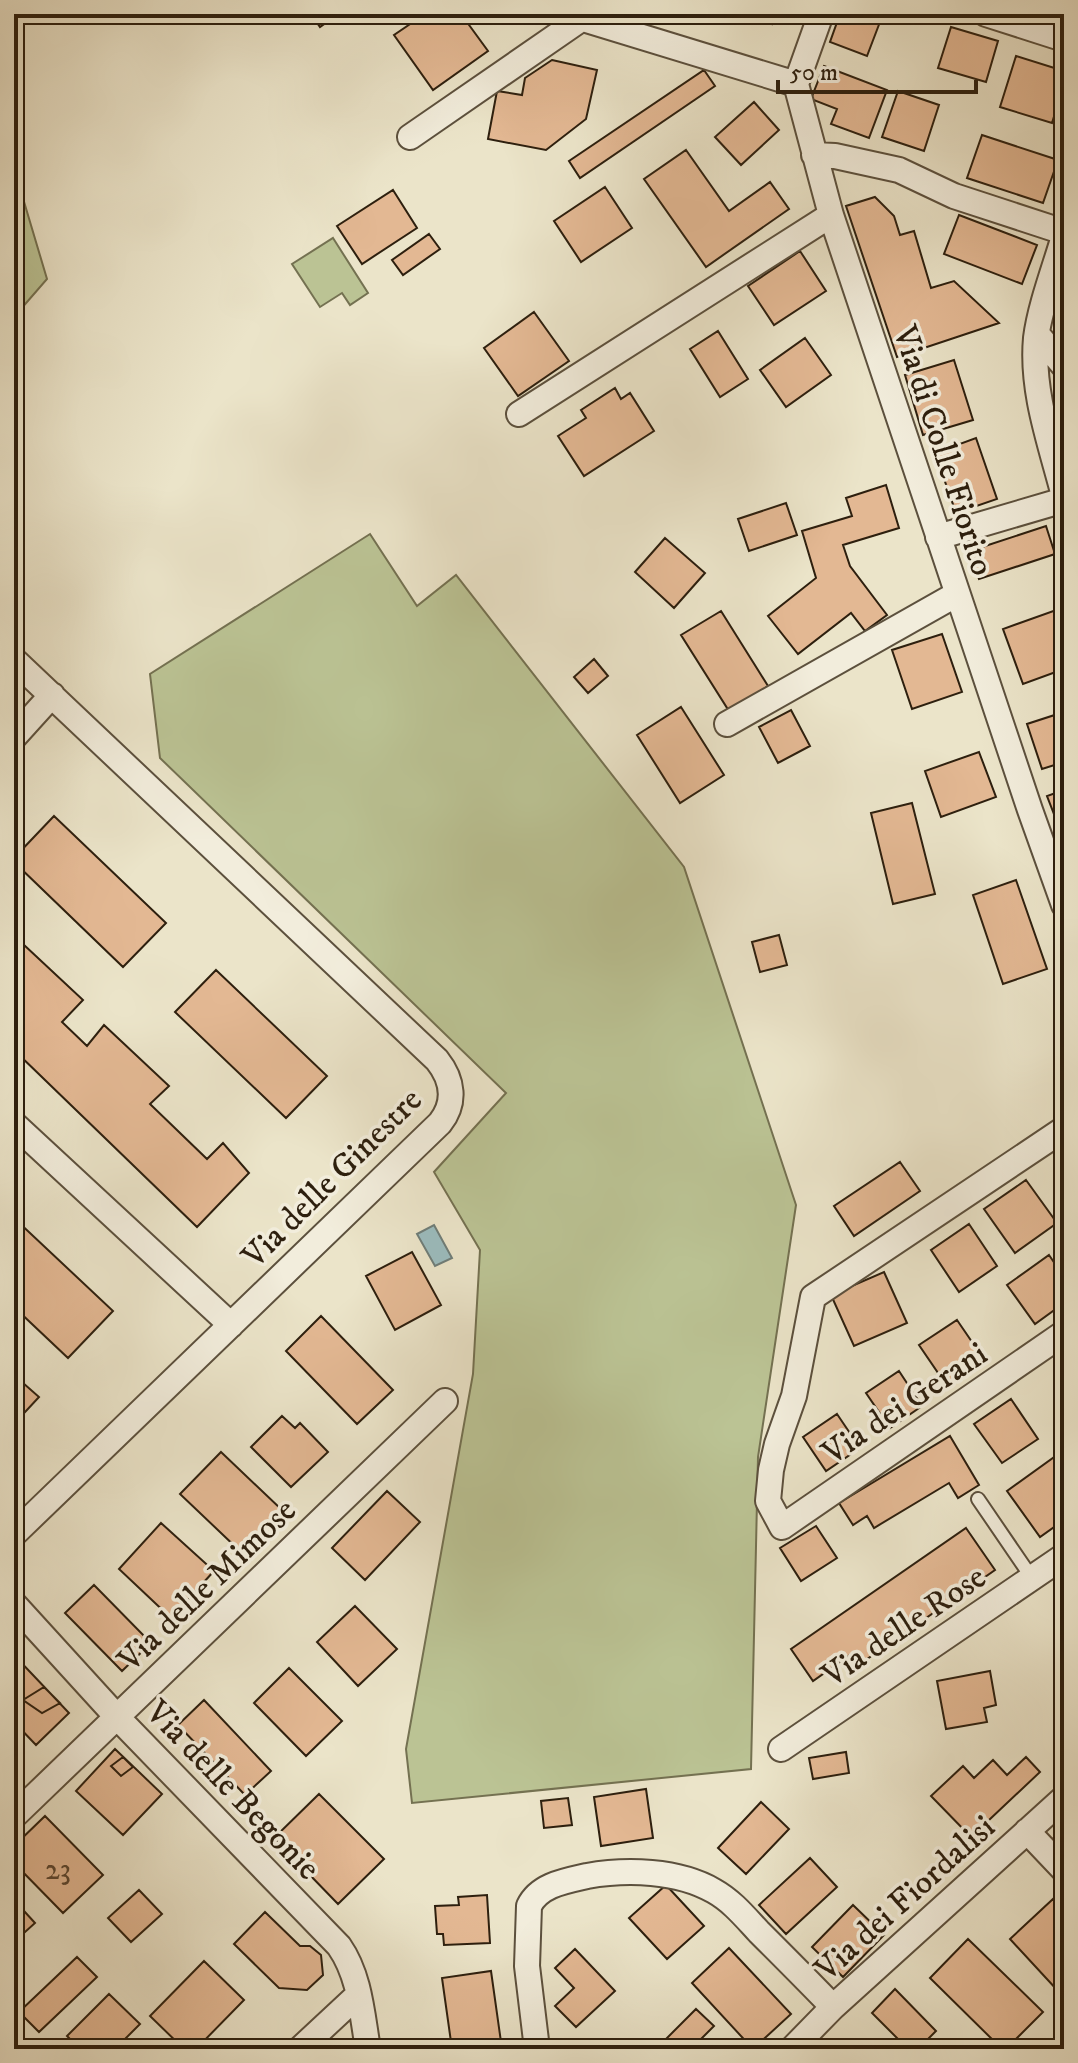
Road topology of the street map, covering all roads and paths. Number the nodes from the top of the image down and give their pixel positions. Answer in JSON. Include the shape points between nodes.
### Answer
{"nodes":[{"id":1,"x":821,"y":14,"type":"edge"},
{"id":2,"x":986,"y":14,"type":"edge"},
{"id":3,"x":574,"y":16,"type":"edge"},
{"id":4,"x":1064,"y":39,"type":"edge"},
{"id":5,"x":796,"y":84,"type":"junction"},
{"id":6,"x":410,"y":137,"type":"dead end"},
{"id":7,"x":814,"y":155,"type":"junction"},
{"id":8,"x":831,"y":215,"type":"junction"},
{"id":9,"x":1064,"y":234,"type":"edge"},
{"id":10,"x":1037,"y":334,"type":"junction"},
{"id":11,"x":1064,"y":366,"type":"edge"},
{"id":12,"x":519,"y":414,"type":"dead end"},
{"id":13,"x":1064,"y":498,"type":"edge"},
{"id":14,"x":938,"y":537,"type":"junction"},
{"id":15,"x":957,"y":594,"type":"junction"},
{"id":16,"x":14,"y":660,"type":"edge"},
{"id":17,"x":52,"y":695,"type":"junction"},
{"id":18,"x":727,"y":724,"type":"dead end"},
{"id":19,"x":14,"y":737,"type":"edge"},
{"id":20,"x":1064,"y":905,"type":"edge"},
{"id":21,"x":14,"y":1124,"type":"edge"},
{"id":22,"x":1064,"y":1129,"type":"edge"},
{"id":23,"x":231,"y":1325,"type":"junction"},
{"id":24,"x":1064,"y":1333,"type":"edge"},
{"id":25,"x":445,"y":1401,"type":"dead end"},
{"id":26,"x":978,"y":1499,"type":"dead end"},
{"id":27,"x":14,"y":1534,"type":"edge"},
{"id":28,"x":1064,"y":1556,"type":"edge"},
{"id":29,"x":1032,"y":1578,"type":"junction"},
{"id":30,"x":14,"y":1604,"type":"edge"},
{"id":31,"x":117,"y":1717,"type":"junction"},
{"id":32,"x":781,"y":1749,"type":"dead end"},
{"id":33,"x":1064,"y":1798,"type":"edge"},
{"id":34,"x":14,"y":1816,"type":"edge"},
{"id":35,"x":1027,"y":1831,"type":"junction"},
{"id":36,"x":1064,"y":1870,"type":"edge"},
{"id":37,"x":358,"y":1995,"type":"junction"},
{"id":38,"x":833,"y":2007,"type":"junction"},
{"id":39,"x":300,"y":2049,"type":"edge"},
{"id":40,"x":368,"y":2049,"type":"edge"},
{"id":41,"x":537,"y":2049,"type":"edge"},
{"id":42,"x":792,"y":2049,"type":"edge"}],
"edges":[{"from":1,"to":5,"type":"street"},
{"from":2,"to":4,"type":"street"},
{"from":3,"to":5,"type":"street"},
{"from":3,"to":6,"type":"street"},
{"from":5,"to":7,"type":"street","name":"Via di Colle Fiorito"},
{"from":7,"to":8,"type":"street","name":"Via di Colle Fiorito"},
{"from":7,"to":9,"type":"street","via":[[899,170],[954,196]]},
{"from":8,"to":12,"type":"street"},
{"from":8,"to":14,"type":"street","name":"Via di Colle Fiorito"},
{"from":9,"to":10,"type":"street"},
{"from":10,"to":11,"type":"street"},
{"from":10,"to":13,"type":"street","via":[[1038,391]]},
{"from":13,"to":14,"type":"street"},
{"from":14,"to":15,"type":"street","name":"Via di Colle Fiorito"},
{"from":15,"to":18,"type":"street"},
{"from":15,"to":20,"type":"street","name":"Via di Colle Fiorito"},
{"from":16,"to":17,"type":"street","name":"Via delle Ginestre"},
{"from":17,"to":19,"type":"street"},
{"from":17,"to":23,"type":"street","name":"Via delle Ginestre","via":[[437,1060],[451,1090],[440,1123]]},
{"from":21,"to":23,"type":"street"},
{"from":22,"to":24,"type":"street","name":"Via dei Gerani","via":[[813,1297],[794,1396],[771,1470],[768,1501],[782,1527]]},
{"from":23,"to":27,"type":"street","name":"Via delle Ginestre"},
{"from":25,"to":31,"type":"street","name":"Via delle Mimose"},
{"from":26,"to":29,"type":"lane"},
{"from":28,"to":29,"type":"street","name":"Via delle Rose"},
{"from":29,"to":32,"type":"street","name":"Via delle Rose"},
{"from":30,"to":31,"type":"street","name":"Via delle Begonie"},
{"from":31,"to":34,"type":"street","name":"Via delle Mimose"},
{"from":31,"to":37,"type":"street","name":"Via delle Begonie","via":[[339,1946],[353,1970]]},
{"from":33,"to":35,"type":"street","name":"Via dei Fiordalisi"},
{"from":35,"to":36,"type":"street"},
{"from":35,"to":38,"type":"street","name":"Via dei Fiordalisi"},
{"from":37,"to":39,"type":"street"},
{"from":37,"to":40,"type":"street","name":"Via delle Begonie"},
{"from":38,"to":41,"type":"street","via":[[713,1890],[664,1876],[598,1874],[547,1887],[529,1906],[527,1966]]},
{"from":38,"to":42,"type":"street","name":"Via dei Fiordalisi"}]}
